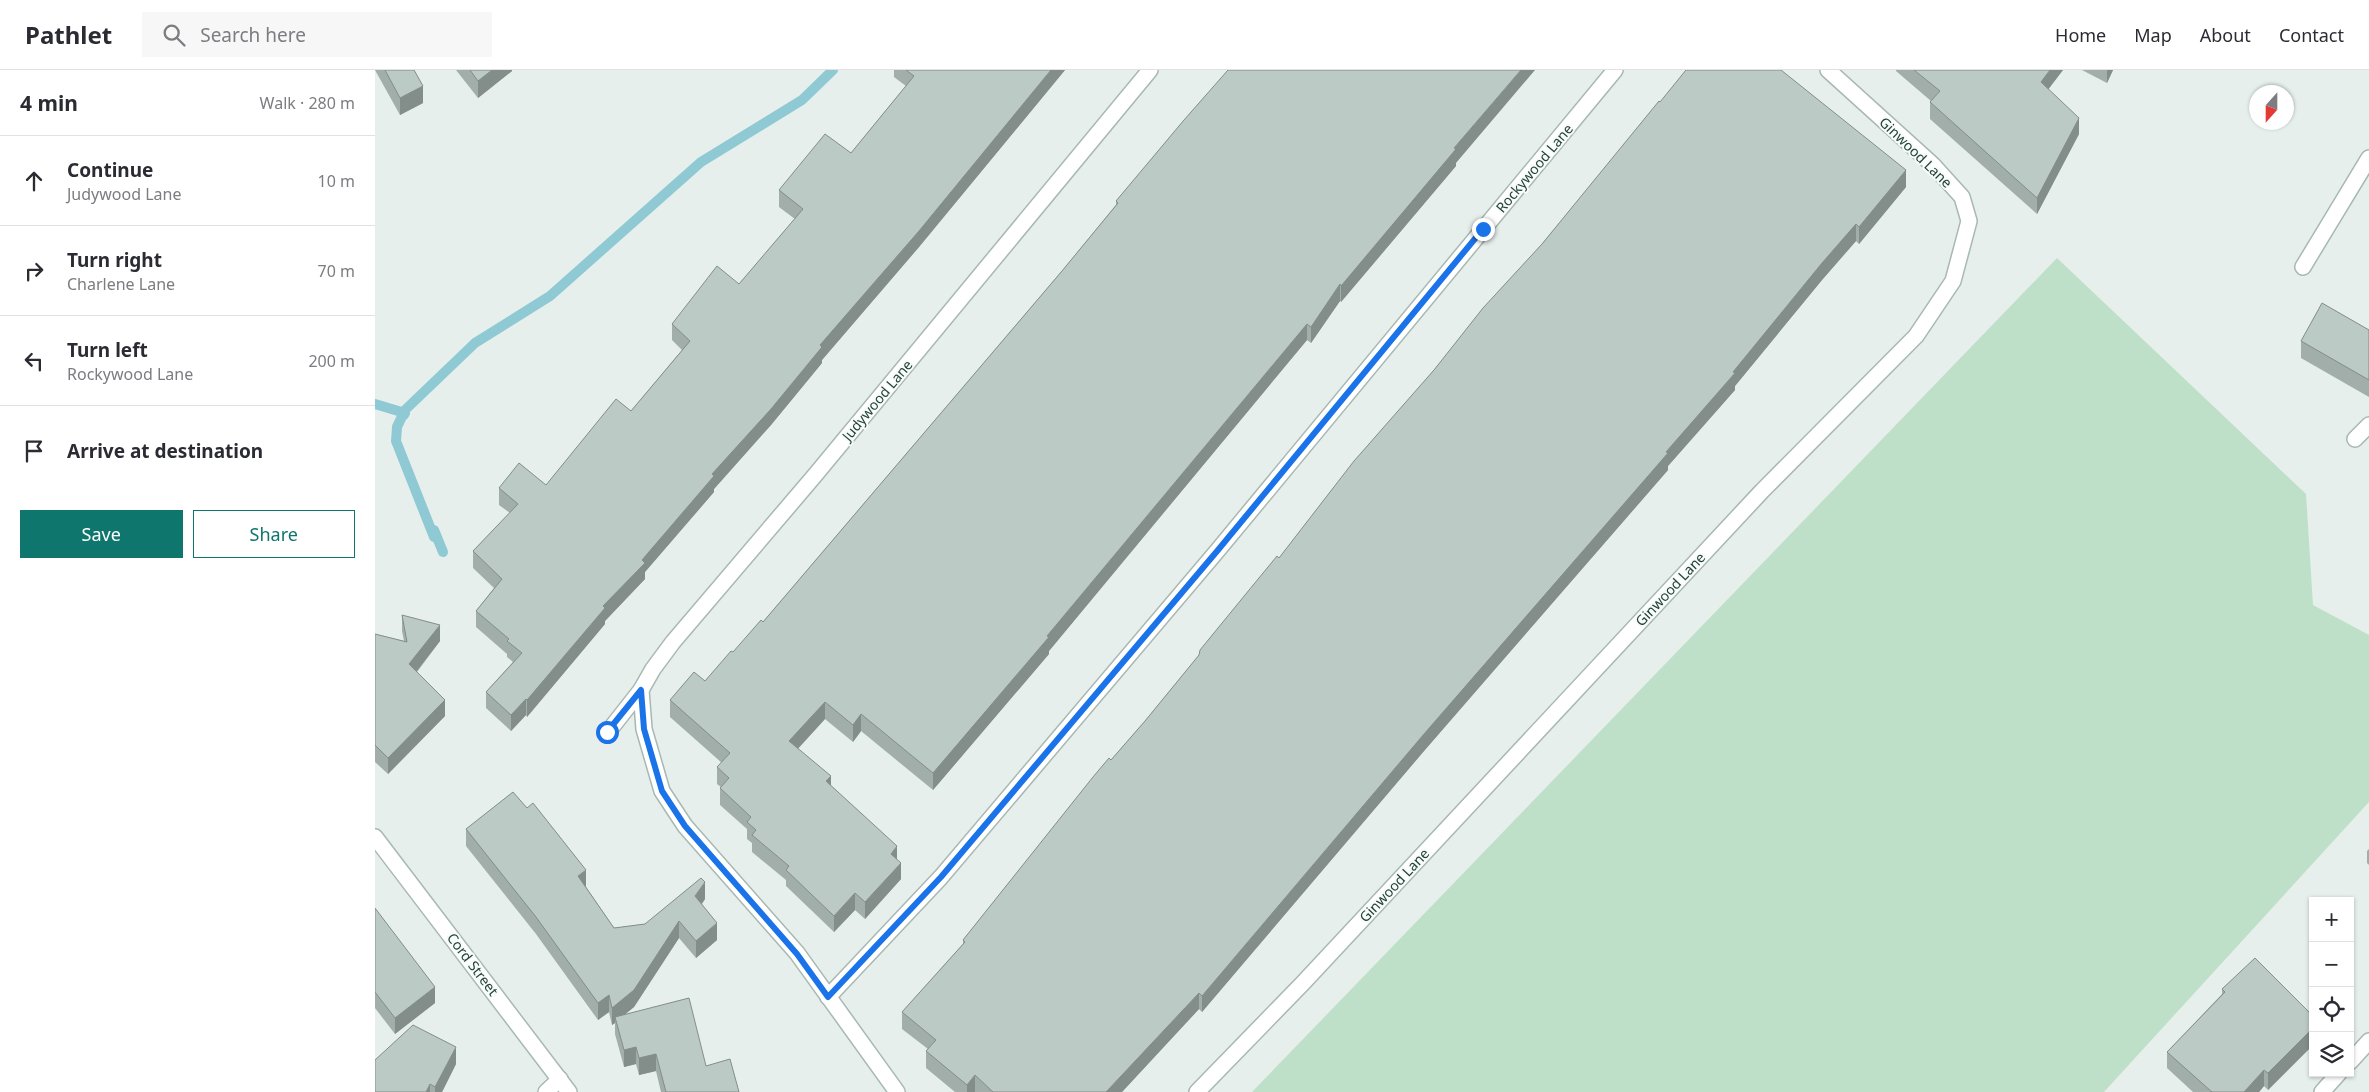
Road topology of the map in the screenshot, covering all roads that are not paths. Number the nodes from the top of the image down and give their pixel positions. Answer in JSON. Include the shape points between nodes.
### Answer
{"nodes":[{"id":1,"x":1150,"y":70,"type":"edge"},
{"id":2,"x":1615,"y":70,"type":"edge"},
{"id":3,"x":1828,"y":70,"type":"edge"},
{"id":4,"x":2369,"y":158,"type":"edge"},
{"id":5,"x":2303,"y":267,"type":"dead end"},
{"id":6,"x":2369,"y":425,"type":"edge"},
{"id":7,"x":2355,"y":439,"type":"dead end"},
{"id":8,"x":641,"y":690,"type":"junction"},
{"id":9,"x":607,"y":732,"type":"dead end"},
{"id":10,"x":375,"y":837,"type":"edge"},
{"id":11,"x":828,"y":997,"type":"junction"},
{"id":12,"x":2369,"y":1041,"type":"edge"},
{"id":13,"x":2354,"y":1058,"type":"edge"},
{"id":14,"x":2335,"y":1077,"type":"edge"},
{"id":15,"x":560,"y":1079,"type":"junction"},
{"id":16,"x":546,"y":1092,"type":"edge"},
{"id":17,"x":569,"y":1092,"type":"edge"},
{"id":18,"x":897,"y":1092,"type":"edge"},
{"id":19,"x":1197,"y":1092,"type":"edge"},
{"id":20,"x":2322,"y":1092,"type":"edge"}],
"edges":[{"from":1,"to":8,"type":"street","name":"Judywood Lane","via":[[673,642]]},
{"from":2,"to":11,"type":"street","name":"Rockywood Lane","via":[[1218,550],[960,854]]},
{"from":3,"to":19,"type":"street","name":"Ginwood Lane","via":[[1933,165],[1962,197],[1969,221],[1953,281],[1916,336],[1762,491],[1303,983]]},
{"from":4,"to":5,"type":"street"},
{"from":6,"to":7,"type":"street"},
{"from":8,"to":9,"type":"street","name":"Judywood Lane"},
{"from":8,"to":11,"type":"street","via":[[644,729],[662,791],[685,826],[797,954]]},
{"from":10,"to":15,"type":"street","name":"Cord Street"},
{"from":11,"to":18,"type":"street"},
{"from":12,"to":13,"type":"street"},
{"from":14,"to":20,"type":"street"},
{"from":15,"to":16,"type":"street"},
{"from":15,"to":17,"type":"street","name":"Cord Street"}]}
